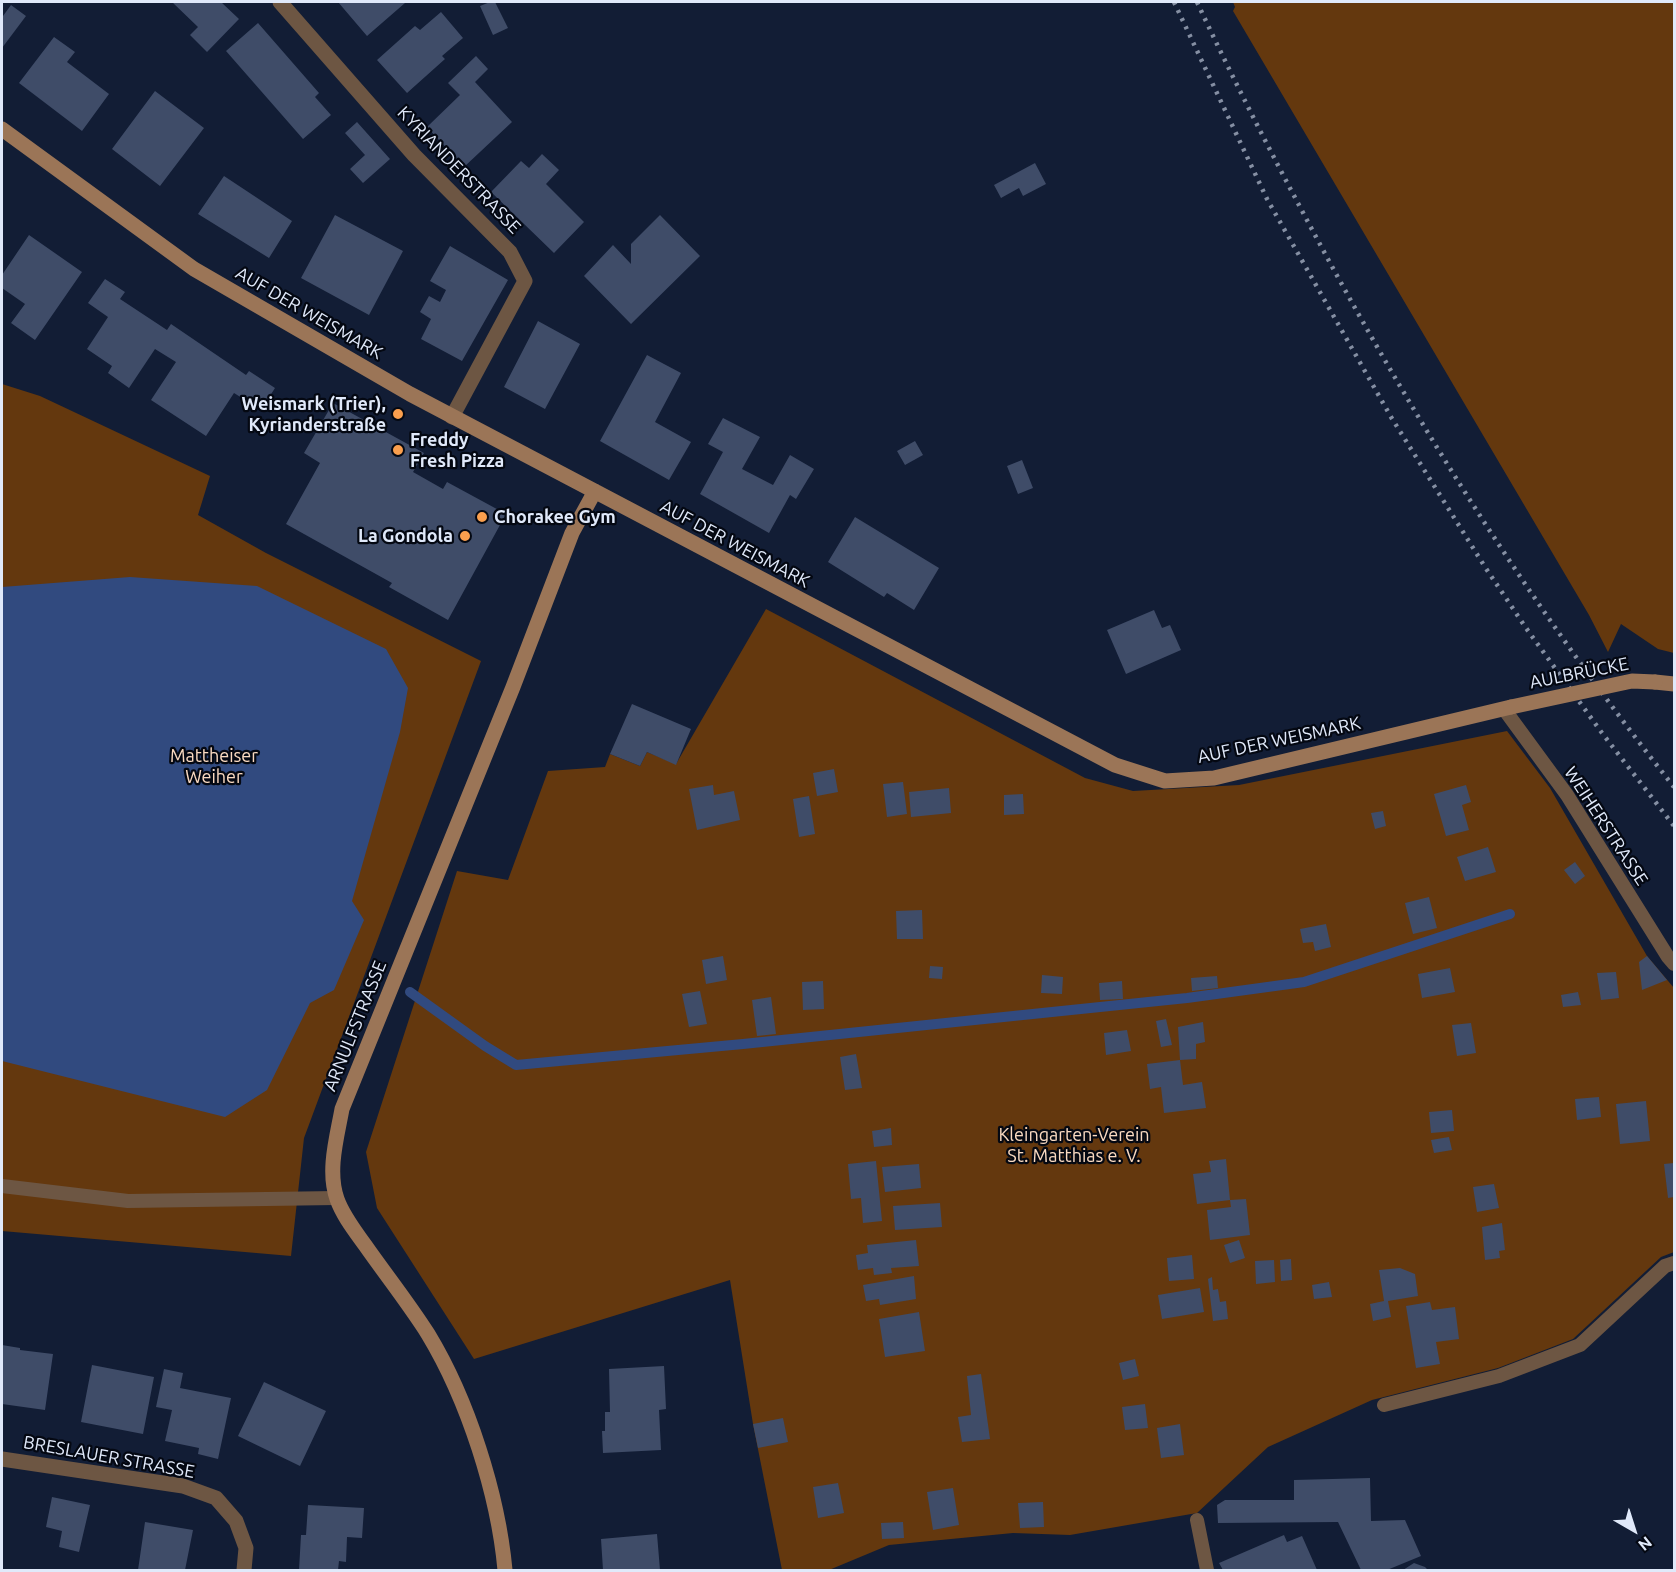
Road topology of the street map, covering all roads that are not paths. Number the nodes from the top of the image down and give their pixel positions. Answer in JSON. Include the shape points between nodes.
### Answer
{"nodes":[{"id":1,"x":280,"y":2,"type":"edge"},
{"id":2,"x":2,"y":129,"type":"edge"},
{"id":3,"x":452,"y":417,"type":"junction"},
{"id":4,"x":595,"y":491,"type":"junction"},
{"id":5,"x":1674,"y":684,"type":"edge"},
{"id":6,"x":1507,"y":708,"type":"junction"},
{"id":7,"x":1674,"y":964,"type":"edge"},
{"id":8,"x":2,"y":1186,"type":"edge"},
{"id":9,"x":336,"y":1198,"type":"junction"},
{"id":10,"x":1674,"y":1263,"type":"edge"},
{"id":11,"x":1384,"y":1405,"type":"dead end"},
{"id":12,"x":2,"y":1459,"type":"edge"},
{"id":13,"x":1197,"y":1520,"type":"dead end"},
{"id":14,"x":244,"y":1570,"type":"edge"},
{"id":15,"x":504,"y":1570,"type":"edge"},
{"id":16,"x":1207,"y":1570,"type":"edge"}],
"edges":[{"from":1,"to":3,"type":"street","name":"KYRIANDERSTRASSE","via":[[414,155],[510,252],[525,281]]},
{"from":2,"to":3,"type":"street","name":"AUF DER WEISMARK","via":[[194,269]]},
{"from":3,"to":4,"type":"street","name":"AUF DER WEISMARK"},
{"from":4,"to":6,"type":"street","name":"AUF DER WEISMARK","via":[[1115,765],[1165,781],[1214,777]]},
{"from":4,"to":9,"type":"street","name":"ARNULFSTRASSE","via":[[572,533],[342,1109],[333,1167]]},
{"from":5,"to":6,"type":"street","name":"AULBRÜCKE","bridge":true,"via":[[1632,681]]},
{"from":6,"to":7,"type":"lane","name":"WEIHERSTRASSE"},
{"from":8,"to":9,"type":"lane","via":[[128,1201]]},
{"from":9,"to":15,"type":"street","name":"ARNULFSTRASSE","via":[[428,1335],[455,1386],[490,1487]]},
{"from":10,"to":11,"type":"lane","via":[[1665,1266],[1580,1345],[1498,1376]]},
{"from":12,"to":14,"type":"street","name":"BRESLAUER STRASSE","via":[[183,1486],[216,1498],[236,1521],[246,1548]]},
{"from":13,"to":16,"type":"lane"}]}
